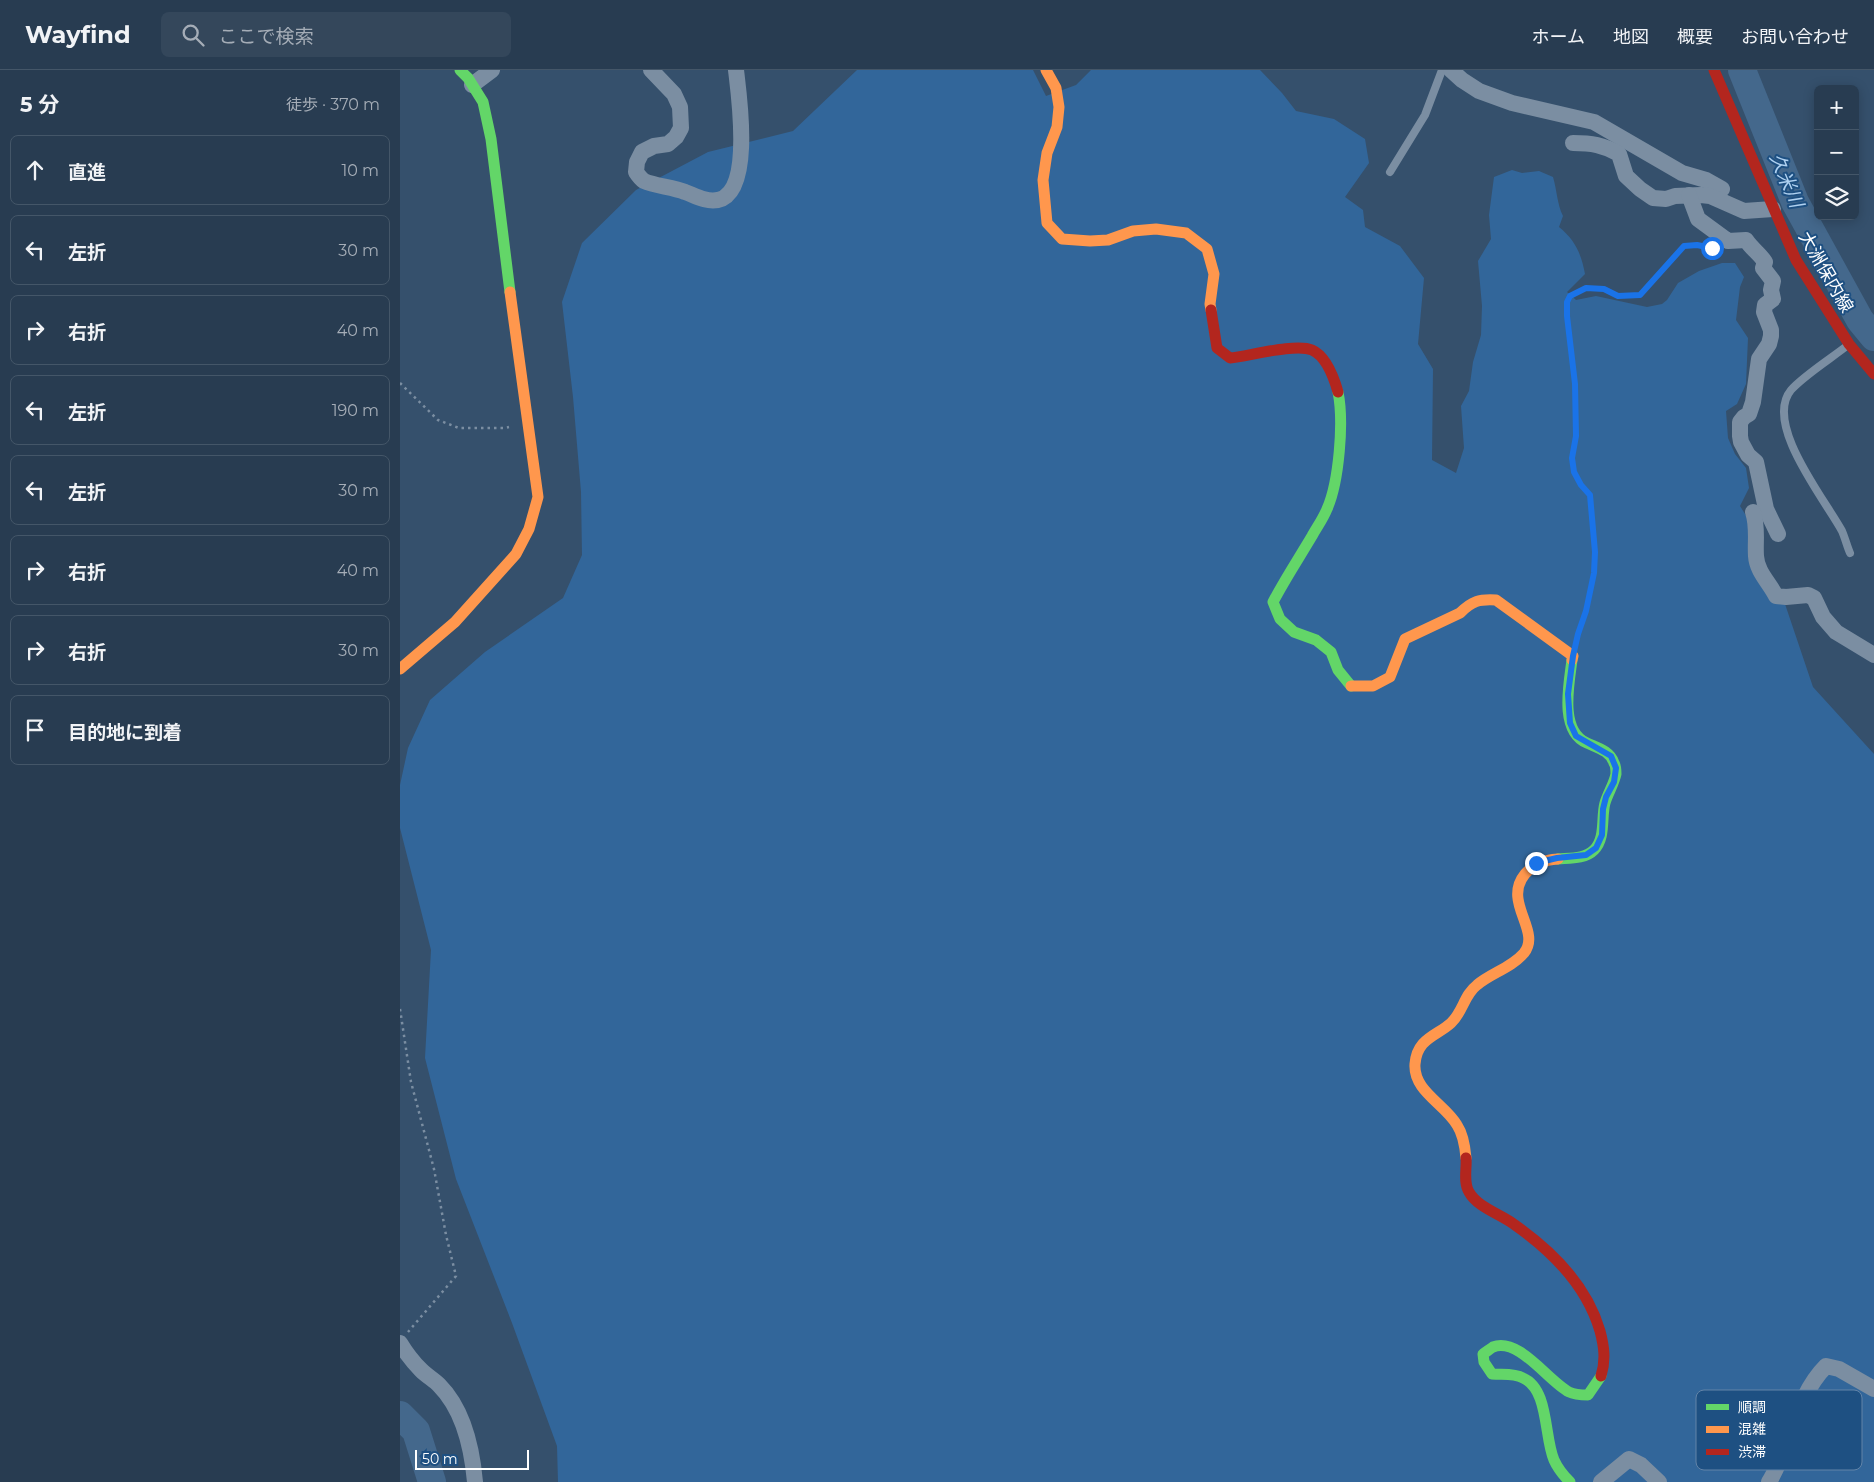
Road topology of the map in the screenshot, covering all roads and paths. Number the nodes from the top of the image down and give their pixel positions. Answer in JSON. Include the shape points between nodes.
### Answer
{"nodes":[{"id":1,"x":460,"y":70,"type":"edge"},
{"id":2,"x":492,"y":70,"type":"edge"},
{"id":3,"x":652,"y":70,"type":"edge"},
{"id":4,"x":736,"y":70,"type":"edge"},
{"id":5,"x":1046,"y":70,"type":"edge"},
{"id":6,"x":1442,"y":70,"type":"edge"},
{"id":7,"x":1451,"y":70,"type":"edge"},
{"id":8,"x":1714,"y":70,"type":"edge"},
{"id":9,"x":472,"y":85,"type":"junction"},
{"id":10,"x":1573,"y":143,"type":"dead end"},
{"id":11,"x":1390,"y":172,"type":"dead end"},
{"id":12,"x":1722,"y":189,"type":"dead end"},
{"id":13,"x":1689,"y":196,"type":"junction"},
{"id":14,"x":1773,"y":209,"type":"junction"},
{"id":15,"x":1712,"y":248,"type":"dead end"},
{"id":16,"x":1849,"y":344,"type":"junction"},
{"id":17,"x":1874,"y":374,"type":"edge"},
{"id":18,"x":400,"y":383,"type":"edge"},
{"id":19,"x":527,"y":422,"type":"junction"},
{"id":20,"x":1753,"y":512,"type":"dead end"},
{"id":21,"x":1778,"y":534,"type":"dead end"},
{"id":22,"x":1850,"y":553,"type":"dead end"},
{"id":23,"x":1874,"y":655,"type":"edge"},
{"id":24,"x":1573,"y":656,"type":"junction"},
{"id":25,"x":400,"y":669,"type":"edge"},
{"id":26,"x":400,"y":1010,"type":"edge"},
{"id":27,"x":403,"y":1338,"type":"edge"},
{"id":28,"x":1874,"y":1389,"type":"edge"},
{"id":29,"x":1810,"y":1390,"type":"edge"},
{"id":30,"x":1777,"y":1470,"type":"edge"},
{"id":31,"x":475,"y":1482,"type":"edge"},
{"id":32,"x":1570,"y":1482,"type":"edge"},
{"id":33,"x":1601,"y":1482,"type":"edge"},
{"id":34,"x":1659,"y":1482,"type":"edge"},
{"id":35,"x":1769,"y":1482,"type":"edge"}],
"edges":[{"from":1,"to":9,"type":"street"},
{"from":2,"to":9,"type":"street"},
{"from":3,"to":4,"type":"street","via":[[674,94],[680,108],[681,128],[668,144],[642,152],[636,172],[643,180],[708,201],[728,196],[735,185],[741,121]]},
{"from":5,"to":24,"type":"street","via":[[1056,88],[1059,107],[1043,180],[1047,223],[1062,239],[1108,240],[1133,231],[1156,229],[1186,233],[1207,249],[1214,274],[1210,304],[1217,348],[1230,358],[1285,349],[1311,349],[1326,361],[1339,397],[1337,470],[1328,507],[1273,602],[1280,620],[1294,632],[1316,640],[1331,652],[1338,670],[1351,686],[1373,686],[1390,677],[1405,639],[1460,613],[1481,598],[1496,600]]},
{"from":6,"to":11,"type":"lane","via":[[1425,116]]},
{"from":7,"to":12,"type":"street","via":[[1479,91],[1512,103],[1594,122],[1682,173]]},
{"from":8,"to":14,"type":"street","name":"大洲保内線"},
{"from":9,"to":19,"type":"street","via":[[483,102],[491,139]]},
{"from":10,"to":13,"type":"street","via":[[1607,147],[1619,154],[1626,176],[1653,198]]},
{"from":13,"to":14,"type":"street","via":[[1710,196],[1744,211]]},
{"from":13,"to":21,"type":"street","via":[[1698,219],[1728,242],[1746,240],[1762,256],[1763,268],[1773,281],[1773,299],[1764,305],[1771,336],[1760,359],[1749,414],[1740,422],[1740,436],[1748,455],[1756,462],[1766,509]]},
{"from":14,"to":16,"type":"street","name":"大洲保内線","via":[[1796,260]]},
{"from":15,"to":24,"type":"path","via":[[1684,246],[1640,295],[1618,296],[1604,289],[1586,288],[1570,296],[1567,302],[1575,384],[1576,436],[1572,458],[1574,472],[1590,495],[1595,552],[1586,611]]},
{"from":16,"to":17,"type":"street","name":"大洲保内線"},
{"from":16,"to":22,"type":"lane","via":[[1790,391],[1784,415],[1795,456],[1842,532]]},
{"from":18,"to":19,"type":"path","via":[[438,420],[459,428],[504,428]]},
{"from":19,"to":25,"type":"street","via":[[538,497],[529,529],[516,554],[455,622]]},
{"from":20,"to":23,"type":"street","via":[[1757,534],[1756,557],[1760,571],[1776,596],[1808,595],[1814,598],[1822,617],[1836,632]]},
{"from":24,"to":32,"type":"street","via":[[1568,694],[1570,723],[1576,736],[1611,756],[1616,768],[1603,809],[1602,835],[1596,848],[1586,855],[1536,863],[1521,879],[1517,891],[1523,923],[1530,938],[1528,949],[1506,968],[1475,986],[1451,1023],[1424,1042],[1416,1055],[1415,1066],[1417,1078],[1453,1118],[1460,1131],[1467,1166],[1465,1184],[1472,1196],[1515,1225],[1563,1264],[1584,1294],[1600,1331],[1605,1355],[1603,1375],[1588,1395],[1566,1390],[1511,1347],[1496,1346],[1483,1354],[1492,1374],[1517,1376],[1535,1388],[1543,1410],[1550,1453]]},
{"from":26,"to":27,"type":"path","via":[[411,1082],[434,1169],[456,1276]]},
{"from":27,"to":31,"type":"street","via":[[408,1355],[454,1403],[463,1424]]},
{"from":28,"to":29,"type":"street","via":[[1826,1366]]},
{"from":30,"to":35,"type":"street"},
{"from":33,"to":34,"type":"street","via":[[1629,1459],[1641,1465]]}]}
